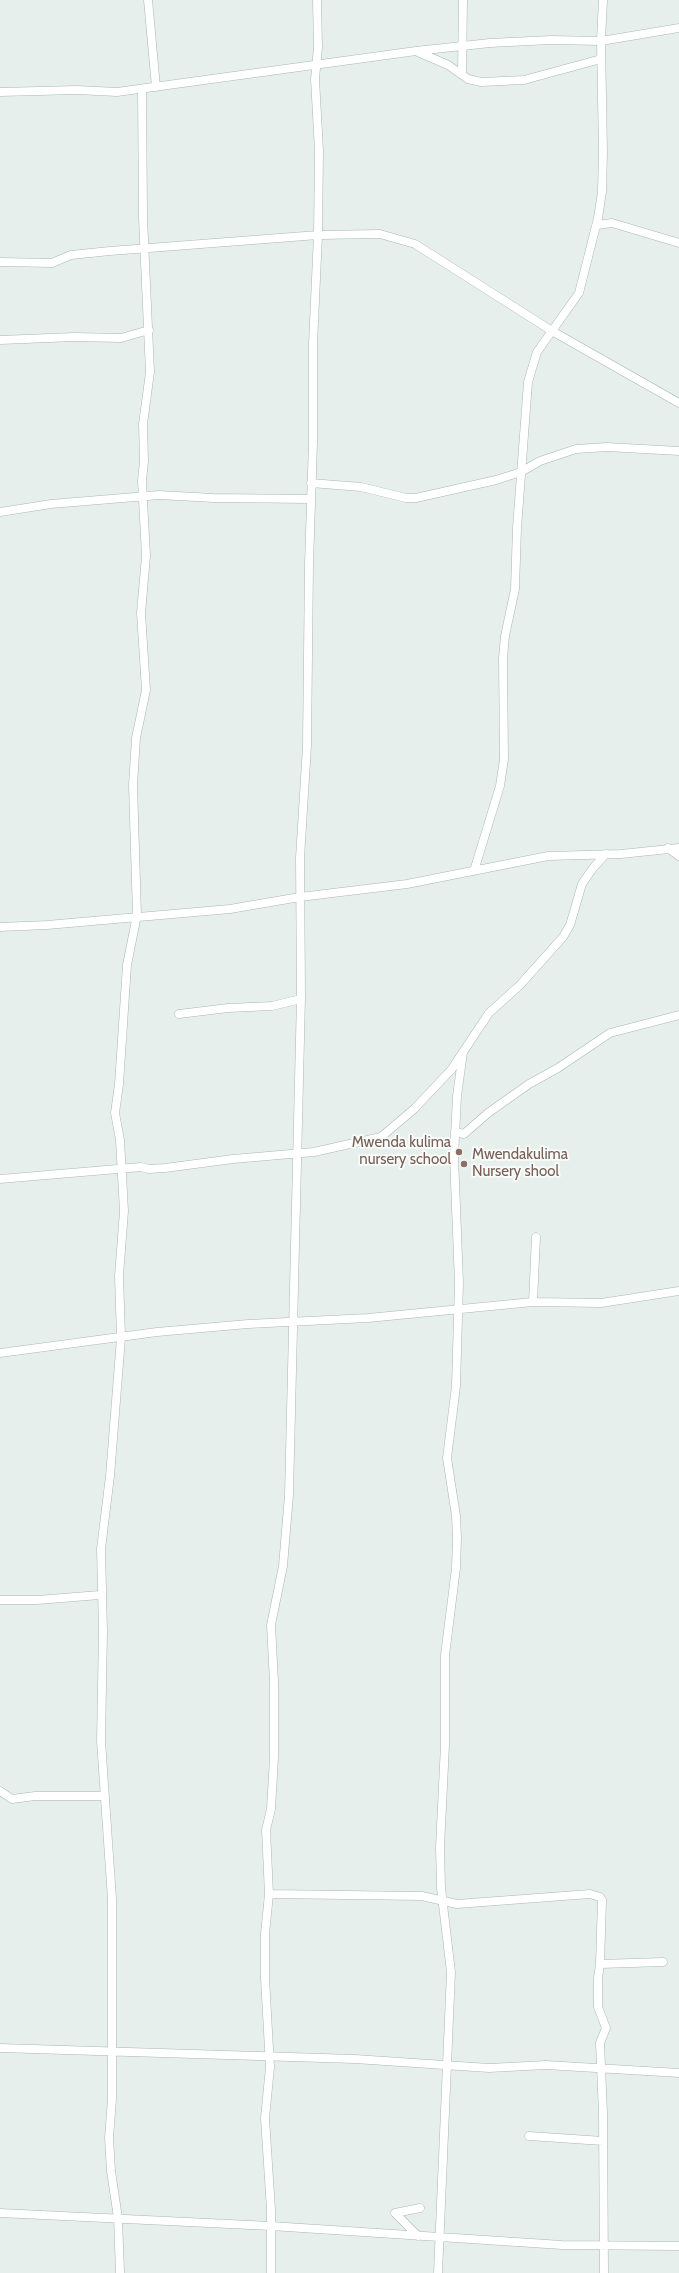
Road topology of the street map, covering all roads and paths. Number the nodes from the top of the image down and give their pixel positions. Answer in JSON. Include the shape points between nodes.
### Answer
{"nodes":[{"id":1,"x":148,"y":0,"type":"edge"},
{"id":2,"x":317,"y":0,"type":"edge"},
{"id":3,"x":464,"y":0,"type":"edge"},
{"id":4,"x":603,"y":0,"type":"edge"},
{"id":5,"x":679,"y":28,"type":"edge"},
{"id":6,"x":601,"y":41,"type":"junction"},
{"id":7,"x":462,"y":47,"type":"junction"},
{"id":8,"x":416,"y":51,"type":"junction"},
{"id":9,"x":601,"y":59,"type":"junction"},
{"id":10,"x":316,"y":64,"type":"junction"},
{"id":11,"x":462,"y":74,"type":"junction"},
{"id":12,"x":156,"y":86,"type":"junction"},
{"id":13,"x":142,"y":89,"type":"junction"},
{"id":14,"x":0,"y":92,"type":"edge"},
{"id":15,"x":597,"y":226,"type":"junction"},
{"id":16,"x":318,"y":235,"type":"junction"},
{"id":17,"x":679,"y":243,"type":"edge"},
{"id":18,"x":144,"y":248,"type":"junction"},
{"id":19,"x":0,"y":262,"type":"edge"},
{"id":20,"x":148,"y":330,"type":"junction"},
{"id":21,"x":552,"y":331,"type":"junction"},
{"id":22,"x":0,"y":340,"type":"edge"},
{"id":23,"x":679,"y":403,"type":"edge"},
{"id":24,"x":679,"y":451,"type":"edge"},
{"id":25,"x":521,"y":472,"type":"junction"},
{"id":26,"x":311,"y":483,"type":"junction"},
{"id":27,"x":142,"y":497,"type":"junction"},
{"id":28,"x":310,"y":499,"type":"junction"},
{"id":29,"x":0,"y":512,"type":"edge"},
{"id":30,"x":668,"y":848,"type":"junction"},
{"id":31,"x":679,"y":848,"type":"edge"},
{"id":32,"x":606,"y":854,"type":"junction"},
{"id":33,"x":679,"y":856,"type":"edge"},
{"id":34,"x":474,"y":871,"type":"junction"},
{"id":35,"x":300,"y":897,"type":"junction"},
{"id":36,"x":137,"y":915,"type":"junction"},
{"id":37,"x":0,"y":927,"type":"edge"},
{"id":38,"x":301,"y":999,"type":"junction"},
{"id":39,"x":179,"y":1014,"type":"dead end"},
{"id":40,"x":679,"y":1015,"type":"edge"},
{"id":41,"x":463,"y":1052,"type":"junction"},
{"id":42,"x":455,"y":1132,"type":"junction"},
{"id":43,"x":297,"y":1154,"type":"junction"},
{"id":44,"x":121,"y":1169,"type":"junction"},
{"id":45,"x":0,"y":1179,"type":"edge"},
{"id":46,"x":536,"y":1237,"type":"dead end"},
{"id":47,"x":679,"y":1291,"type":"edge"},
{"id":48,"x":533,"y":1302,"type":"junction"},
{"id":49,"x":457,"y":1310,"type":"junction"},
{"id":50,"x":292,"y":1323,"type":"junction"},
{"id":51,"x":121,"y":1338,"type":"junction"},
{"id":52,"x":0,"y":1353,"type":"edge"},
{"id":53,"x":100,"y":1595,"type":"junction"},
{"id":54,"x":0,"y":1600,"type":"edge"},
{"id":55,"x":0,"y":1791,"type":"edge"},
{"id":56,"x":104,"y":1796,"type":"junction"},
{"id":57,"x":269,"y":1894,"type":"junction"},
{"id":58,"x":443,"y":1900,"type":"junction"},
{"id":59,"x":663,"y":1962,"type":"dead end"},
{"id":60,"x":600,"y":1964,"type":"junction"},
{"id":61,"x":0,"y":2048,"type":"edge"},
{"id":62,"x":111,"y":2052,"type":"junction"},
{"id":63,"x":269,"y":2056,"type":"junction"},
{"id":64,"x":447,"y":2064,"type":"junction"},
{"id":65,"x":601,"y":2070,"type":"junction"},
{"id":66,"x":679,"y":2073,"type":"edge"},
{"id":67,"x":529,"y":2136,"type":"dead end"},
{"id":68,"x":603,"y":2141,"type":"junction"},
{"id":69,"x":420,"y":2208,"type":"dead end"},
{"id":70,"x":0,"y":2213,"type":"edge"},
{"id":71,"x":118,"y":2218,"type":"junction"},
{"id":72,"x":271,"y":2226,"type":"junction"},
{"id":73,"x":418,"y":2236,"type":"junction"},
{"id":74,"x":440,"y":2237,"type":"junction"},
{"id":75,"x":604,"y":2246,"type":"junction"},
{"id":76,"x":679,"y":2246,"type":"edge"},
{"id":77,"x":120,"y":2273,"type":"edge"},
{"id":78,"x":271,"y":2273,"type":"edge"},
{"id":79,"x":438,"y":2273,"type":"edge"},
{"id":80,"x":604,"y":2273,"type":"edge"}],
"edges":[{"from":1,"to":12,"type":"street"},
{"from":2,"to":10,"type":"street"},
{"from":3,"to":7,"type":"street"},
{"from":4,"to":6,"type":"street"},
{"from":5,"to":6,"type":"street"},
{"from":6,"to":7,"type":"street","via":[[551,40]]},
{"from":6,"to":9,"type":"street"},
{"from":7,"to":8,"type":"street"},
{"from":7,"to":11,"type":"street"},
{"from":8,"to":10,"type":"street","via":[[381,58]]},
{"from":8,"to":11,"type":"street"},
{"from":9,"to":11,"type":"street","via":[[517,81],[481,82]]},
{"from":9,"to":15,"type":"street","via":[[602,178]]},
{"from":10,"to":12,"type":"street"},
{"from":10,"to":16,"type":"street"},
{"from":12,"to":13,"type":"street"},
{"from":13,"to":14,"type":"street","via":[[117,92]]},
{"from":13,"to":18,"type":"street"},
{"from":15,"to":17,"type":"street","via":[[612,223]]},
{"from":15,"to":21,"type":"street","via":[[579,293]]},
{"from":16,"to":18,"type":"street","via":[[213,245]]},
{"from":16,"to":21,"type":"street","via":[[380,234],[415,244]]},
{"from":16,"to":26,"type":"street"},
{"from":18,"to":19,"type":"street","via":[[71,255],[52,263]]},
{"from":18,"to":20,"type":"street"},
{"from":20,"to":22,"type":"street","via":[[121,338]]},
{"from":20,"to":27,"type":"street","via":[[150,372],[143,424],[145,454]]},
{"from":21,"to":23,"type":"street"},
{"from":21,"to":25,"type":"street","via":[[537,352],[528,382]]},
{"from":24,"to":25,"type":"street","via":[[607,447],[576,449],[540,461]]},
{"from":25,"to":26,"type":"street","via":[[416,498],[361,487]]},
{"from":25,"to":34,"type":"street","via":[[515,589],[503,658],[504,759],[500,786]]},
{"from":26,"to":28,"type":"street"},
{"from":27,"to":28,"type":"street","via":[[159,495]]},
{"from":27,"to":29,"type":"street"},
{"from":27,"to":36,"type":"street","via":[[146,556],[141,613],[146,690],[136,738],[133,785]]},
{"from":28,"to":35,"type":"street","via":[[307,746]]},
{"from":30,"to":31,"type":"street"},
{"from":30,"to":32,"type":"street"},
{"from":30,"to":33,"type":"street"},
{"from":32,"to":34,"type":"street","via":[[522,859]]},
{"from":32,"to":41,"type":"street","via":[[582,884],[570,925],[563,938],[520,985],[489,1013]]},
{"from":34,"to":35,"type":"street","via":[[407,884]]},
{"from":35,"to":36,"type":"street","via":[[230,909]]},
{"from":35,"to":38,"type":"street"},
{"from":36,"to":37,"type":"street"},
{"from":36,"to":44,"type":"street","via":[[127,965],[115,1113]]},
{"from":38,"to":39,"type":"street","via":[[272,1006]]},
{"from":38,"to":43,"type":"street"},
{"from":40,"to":42,"type":"street","via":[[610,1033],[529,1084],[488,1113],[464,1134]]},
{"from":41,"to":42,"type":"street"},
{"from":41,"to":43,"type":"street","via":[[419,1104],[381,1137]]},
{"from":42,"to":49,"type":"street","via":[[454,1191],[459,1283]]},
{"from":43,"to":44,"type":"street","via":[[165,1168]]},
{"from":43,"to":50,"type":"street"},
{"from":44,"to":45,"type":"street"},
{"from":44,"to":51,"type":"street","via":[[124,1211],[119,1276]]},
{"from":46,"to":48,"type":"street"},
{"from":47,"to":48,"type":"street","via":[[600,1303]]},
{"from":48,"to":49,"type":"street"},
{"from":49,"to":50,"type":"street"},
{"from":49,"to":58,"type":"street","via":[[456,1386],[447,1458],[456,1516],[456,1568],[445,1655],[445,1745],[440,1847]]},
{"from":50,"to":51,"type":"street","via":[[248,1324],[157,1332]]},
{"from":50,"to":57,"type":"street","via":[[286,1544],[271,1626],[274,1757],[271,1809],[266,1830]]},
{"from":51,"to":52,"type":"street"},
{"from":51,"to":53,"type":"street","via":[[110,1476],[103,1524]]},
{"from":53,"to":54,"type":"street"},
{"from":53,"to":56,"type":"street","via":[[103,1631],[101,1741]]},
{"from":55,"to":56,"type":"street","via":[[12,1799],[35,1796]]},
{"from":56,"to":62,"type":"street","via":[[112,1881]]},
{"from":57,"to":58,"type":"street","via":[[387,1894]]},
{"from":57,"to":63,"type":"street","via":[[265,1934],[265,1978]]},
{"from":58,"to":60,"type":"street","via":[[457,1904],[580,1894],[598,1896],[602,1900]]},
{"from":58,"to":64,"type":"street","via":[[451,1972]]},
{"from":59,"to":60,"type":"street"},
{"from":60,"to":65,"type":"street","via":[[598,2007],[606,2028],[601,2040]]},
{"from":61,"to":62,"type":"street"},
{"from":62,"to":63,"type":"street"},
{"from":62,"to":71,"type":"street","via":[[110,2166]]},
{"from":63,"to":64,"type":"street"},
{"from":63,"to":72,"type":"street","via":[[265,2118]]},
{"from":64,"to":65,"type":"street","via":[[489,2068],[546,2065]]},
{"from":64,"to":74,"type":"street"},
{"from":65,"to":66,"type":"street"},
{"from":65,"to":68,"type":"street"},
{"from":67,"to":68,"type":"street"},
{"from":68,"to":75,"type":"street"},
{"from":69,"to":73,"type":"street","via":[[395,2214]]},
{"from":70,"to":71,"type":"street"},
{"from":71,"to":72,"type":"street"},
{"from":71,"to":77,"type":"street"},
{"from":72,"to":73,"type":"street"},
{"from":72,"to":78,"type":"street"},
{"from":73,"to":74,"type":"street"},
{"from":74,"to":75,"type":"street"},
{"from":74,"to":79,"type":"street"},
{"from":75,"to":76,"type":"street"},
{"from":75,"to":80,"type":"street"}]}
